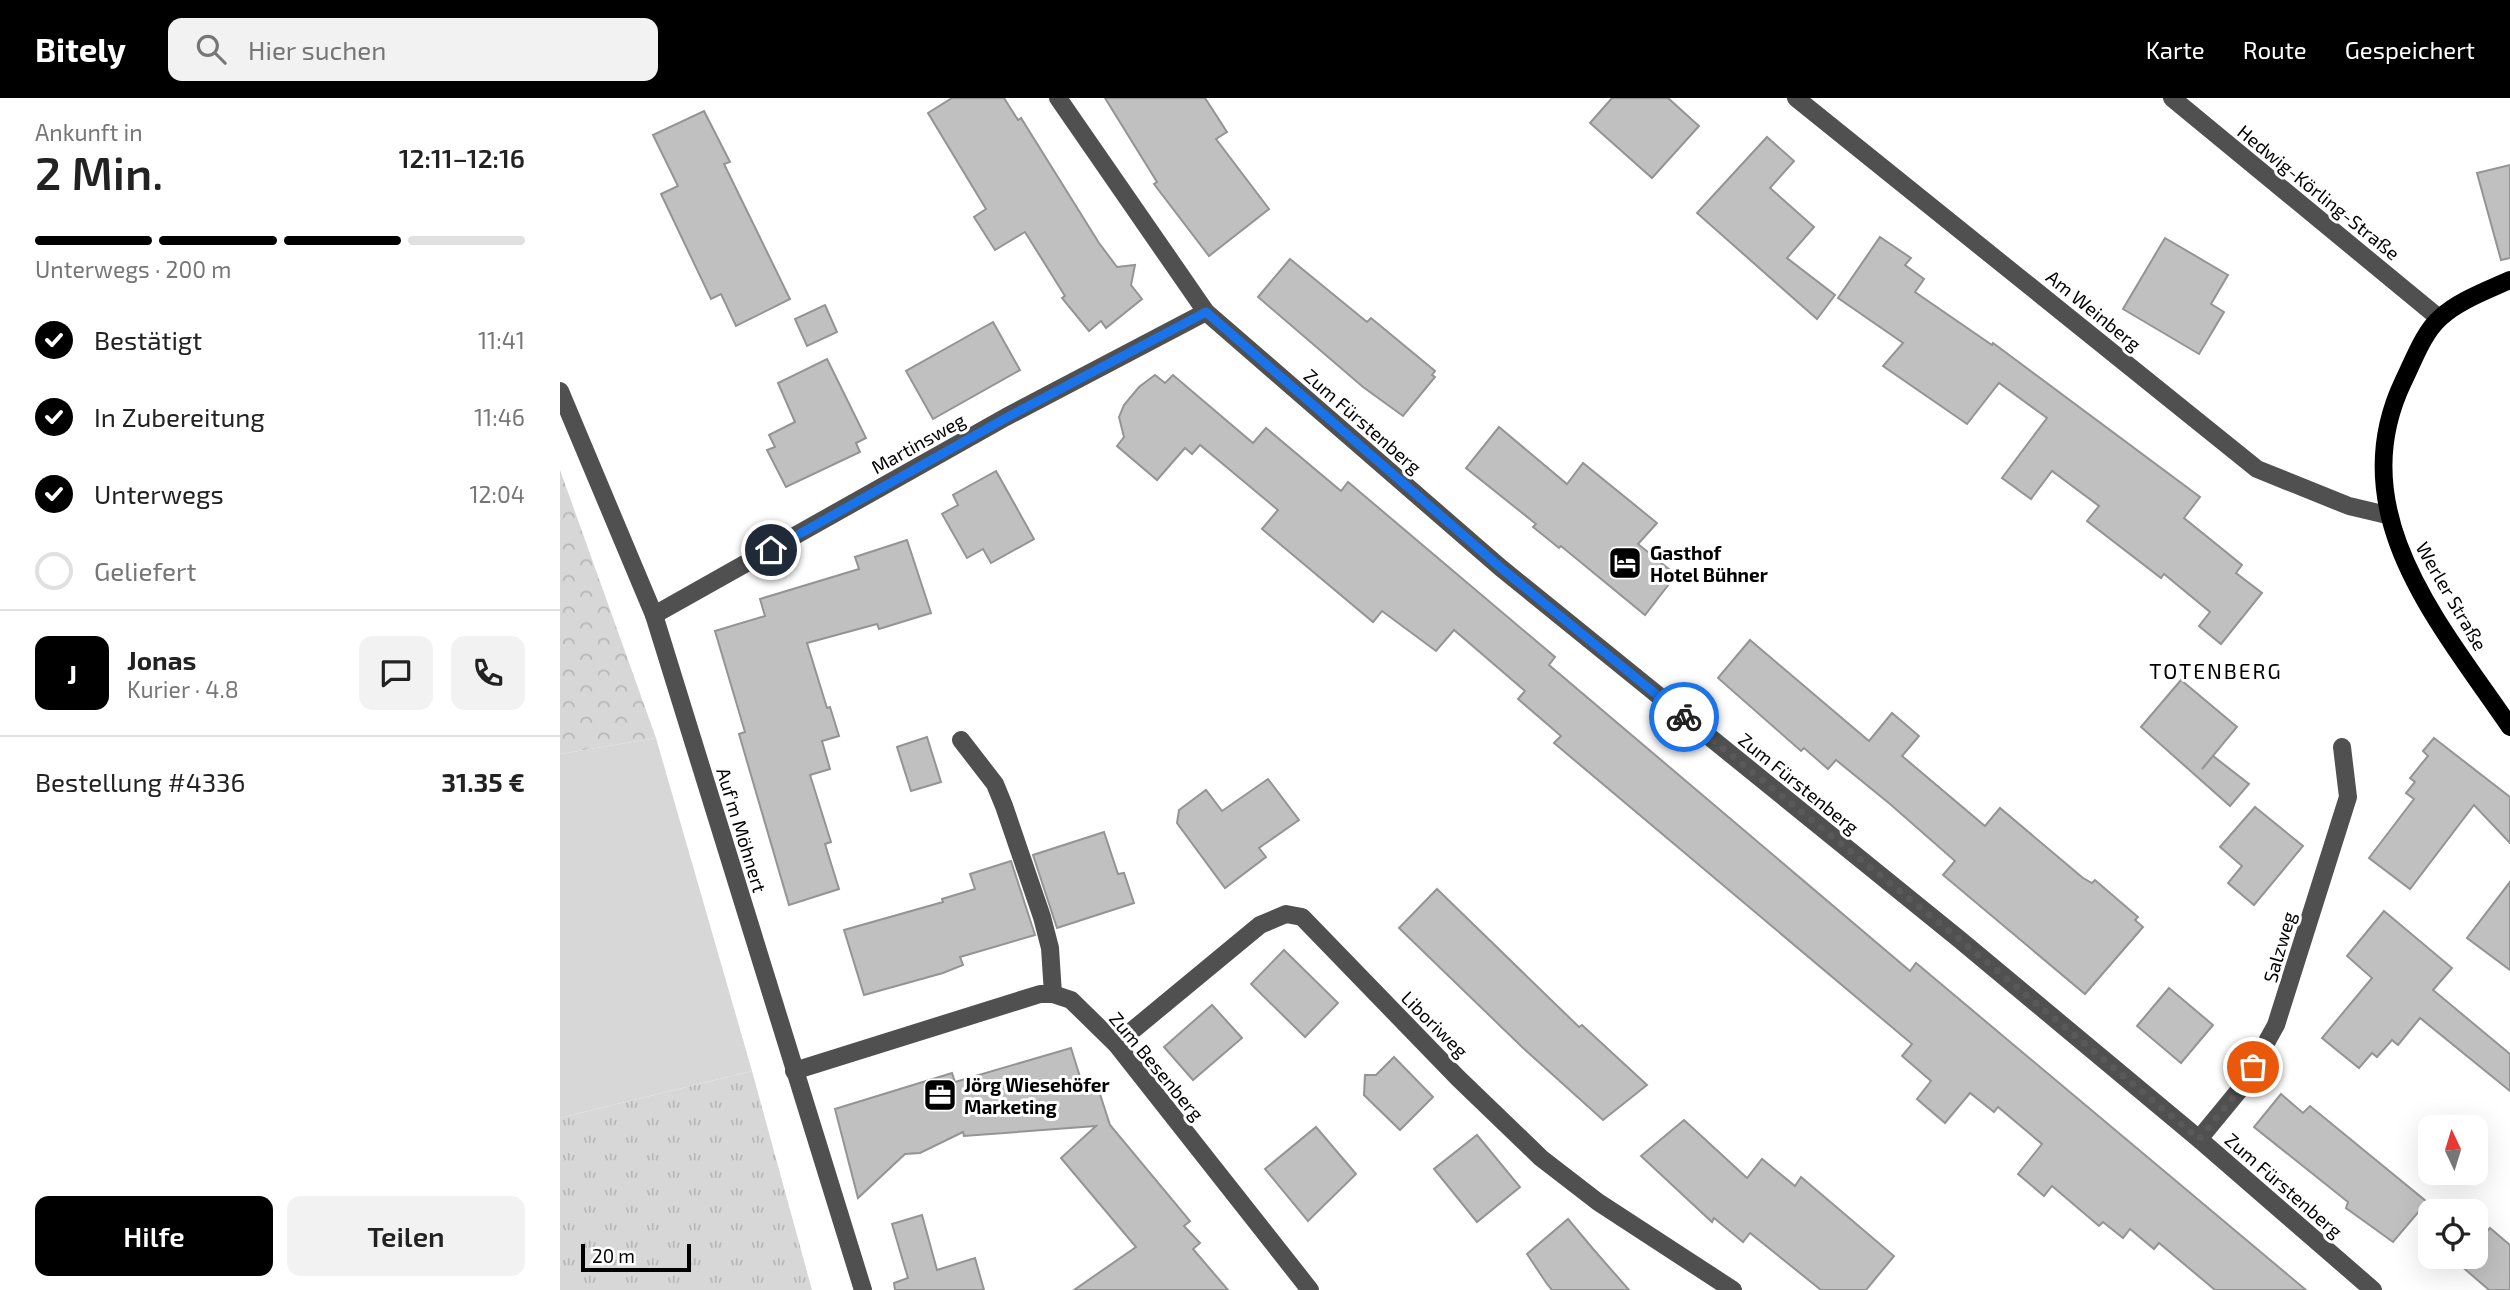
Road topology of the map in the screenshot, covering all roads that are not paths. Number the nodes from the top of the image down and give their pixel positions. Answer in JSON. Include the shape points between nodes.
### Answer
{"nodes":[{"id":1,"x":1058,"y":98,"type":"edge"},
{"id":2,"x":1796,"y":98,"type":"edge"},
{"id":3,"x":2172,"y":98,"type":"edge"},
{"id":4,"x":2510,"y":280,"type":"edge"},
{"id":5,"x":1206,"y":312,"type":"junction"},
{"id":6,"x":2440,"y":318,"type":"junction"},
{"id":7,"x":560,"y":391,"type":"edge"},
{"id":8,"x":2387,"y":515,"type":"junction"},
{"id":9,"x":654,"y":615,"type":"junction"},
{"id":10,"x":2510,"y":727,"type":"edge"},
{"id":11,"x":961,"y":740,"type":"dead end"},
{"id":12,"x":2342,"y":747,"type":"dead end"},
{"id":13,"x":1053,"y":994,"type":"junction"},
{"id":14,"x":1116,"y":1044,"type":"junction"},
{"id":15,"x":794,"y":1071,"type":"junction"},
{"id":16,"x":2199,"y":1139,"type":"junction"},
{"id":17,"x":863,"y":1290,"type":"edge"},
{"id":18,"x":1310,"y":1290,"type":"edge"},
{"id":19,"x":1733,"y":1290,"type":"edge"},
{"id":20,"x":2373,"y":1290,"type":"edge"}],
"edges":[{"from":1,"to":5,"type":"street","name":"Zum Fürstenberg"},
{"from":2,"to":8,"type":"street","name":"Am Weinberg","via":[[2257,469],[2348,506]]},
{"from":3,"to":6,"type":"street","name":"Hedwig-Körling-Straße"},
{"from":4,"to":6,"type":"main road","name":"Werler Straße"},
{"from":5,"to":9,"type":"street","name":"Martinsweg"},
{"from":5,"to":16,"type":"street","name":"Zum Fürstenberg","via":[[1501,568]]},
{"from":6,"to":8,"type":"main road","name":"Werler Straße","via":[[2394,401],[2382,454]]},
{"from":7,"to":9,"type":"street","name":"Auf'm Möhnert"},
{"from":8,"to":10,"type":"main road","name":"Werler Straße","via":[[2403,558],[2436,617]]},
{"from":9,"to":15,"type":"street","name":"Auf'm Möhnert"},
{"from":11,"to":13,"type":"street","via":[[995,784],[1004,806],[1042,917],[1050,948]]},
{"from":12,"to":16,"type":"street","name":"Salzweg","via":[[2348,797],[2276,1025],[2241,1088]]},
{"from":13,"to":14,"type":"street","name":"Zum Besenberg","via":[[1071,1000]]},
{"from":13,"to":15,"type":"street","via":[[1040,994]]},
{"from":14,"to":18,"type":"street","name":"Zum Besenberg"},
{"from":14,"to":19,"type":"street","name":"Liboriweg","via":[[1260,925],[1286,914],[1302,917],[1541,1158],[1598,1202]]},
{"from":15,"to":17,"type":"street","name":"Auf'm Möhnert"},
{"from":16,"to":20,"type":"street","name":"Zum Fürstenberg"}]}
